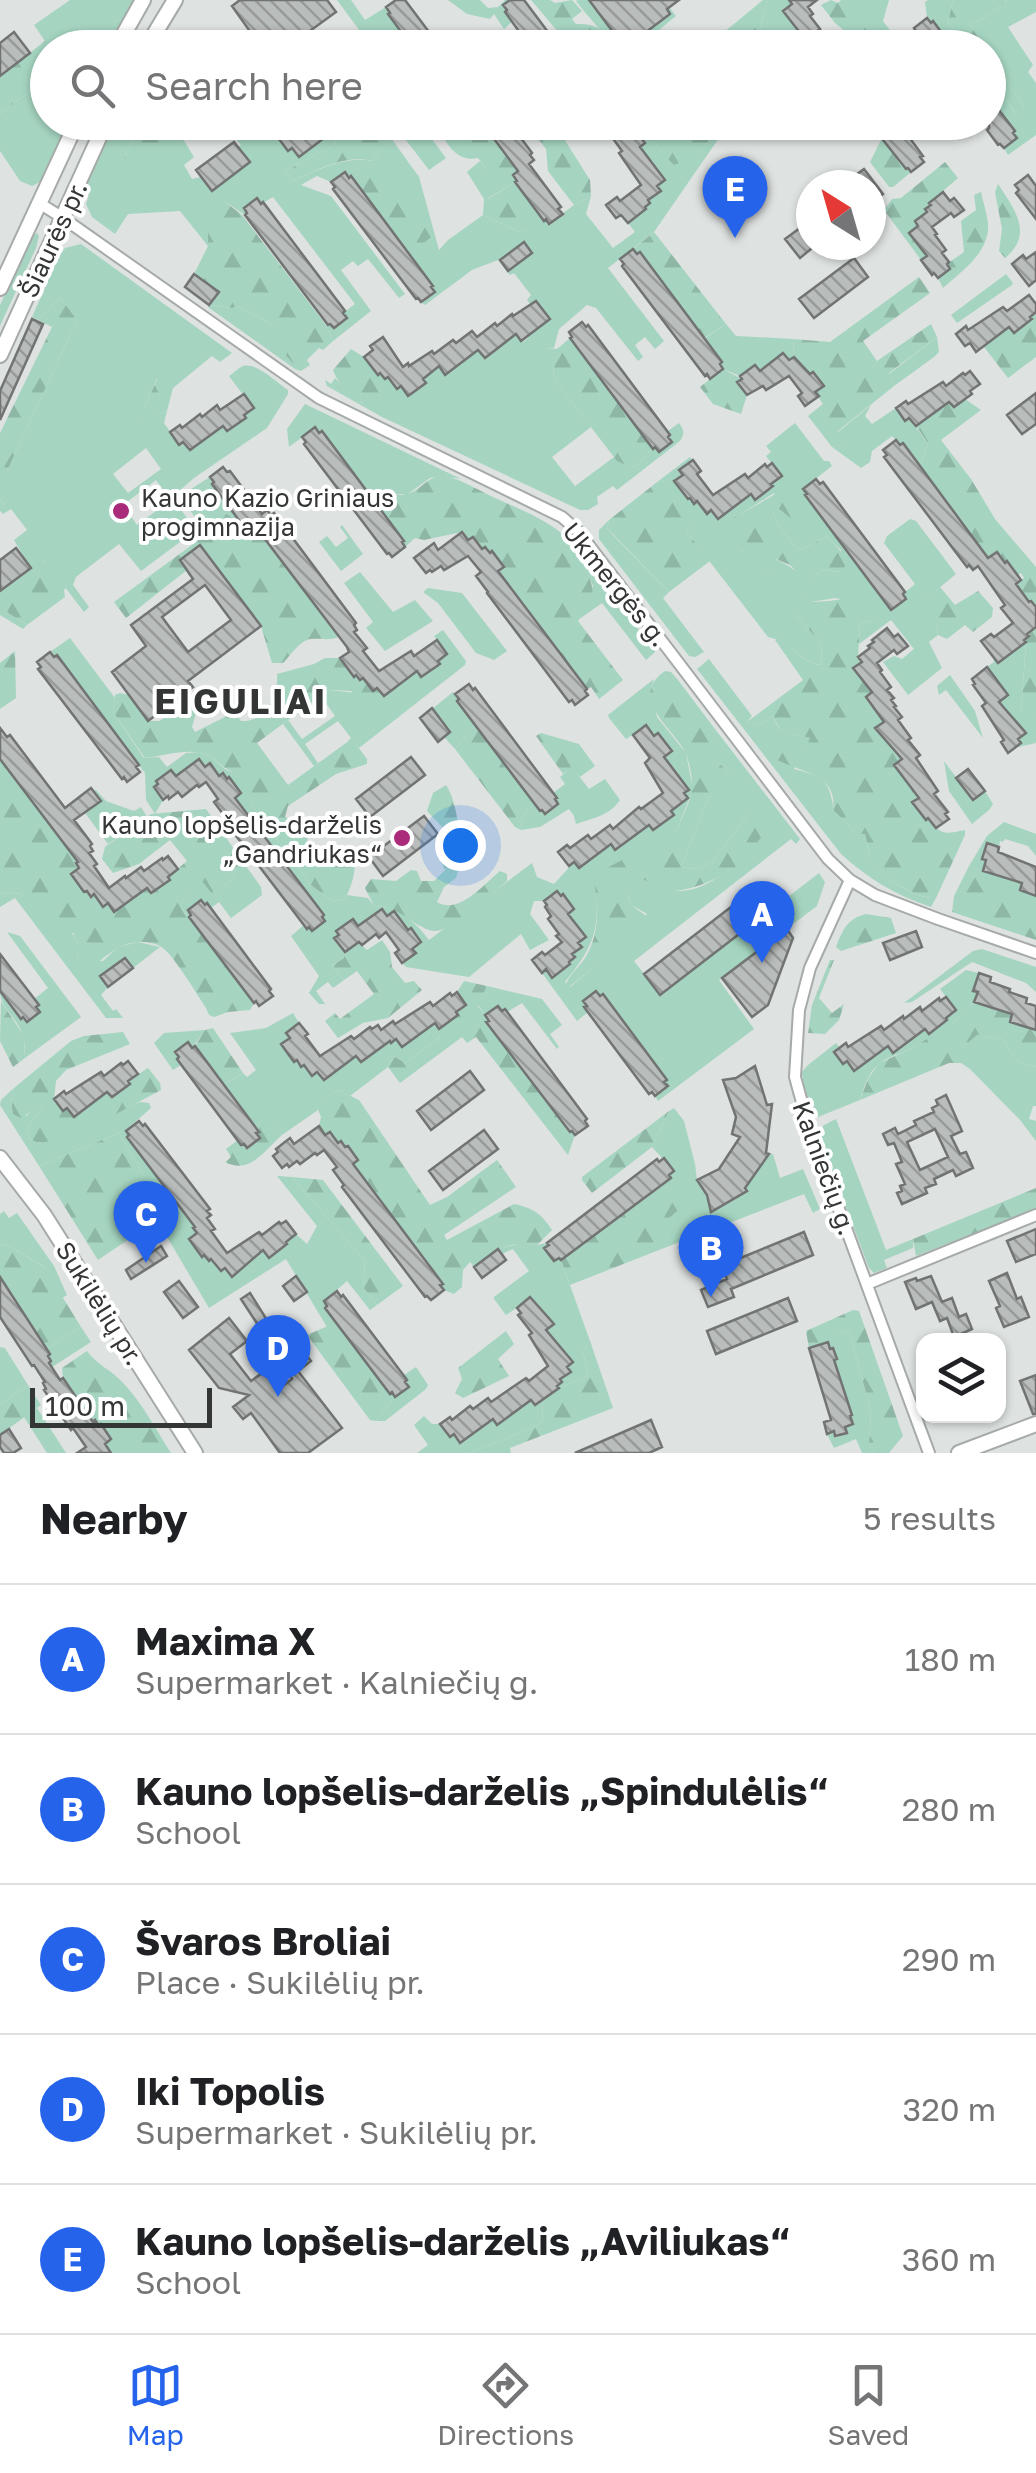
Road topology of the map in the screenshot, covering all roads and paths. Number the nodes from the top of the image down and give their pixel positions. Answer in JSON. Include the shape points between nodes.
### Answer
{"nodes":[{"id":1,"x":143,"y":0,"type":"edge"},
{"id":2,"x":175,"y":0,"type":"edge"},
{"id":3,"x":126,"y":30,"type":"edge"},
{"id":4,"x":157,"y":30,"type":"edge"},
{"id":5,"x":69,"y":140,"type":"edge"},
{"id":6,"x":98,"y":140,"type":"edge"},
{"id":7,"x":39,"y":203,"type":"junction"},
{"id":8,"x":64,"y":218,"type":"junction"},
{"id":9,"x":0,"y":288,"type":"edge"},
{"id":10,"x":0,"y":356,"type":"edge"},
{"id":11,"x":850,"y":880,"type":"junction"},
{"id":12,"x":1036,"y":953,"type":"edge"},
{"id":13,"x":0,"y":1158,"type":"edge"},
{"id":14,"x":1036,"y":1215,"type":"edge"},
{"id":15,"x":866,"y":1284,"type":"junction"},
{"id":16,"x":1036,"y":1424,"type":"edge"},
{"id":17,"x":194,"y":1453,"type":"edge"},
{"id":18,"x":929,"y":1453,"type":"edge"},
{"id":19,"x":959,"y":1453,"type":"edge"}],
"edges":[{"from":1,"to":3,"type":"main road"},
{"from":2,"to":4,"type":"main road"},
{"from":5,"to":7,"type":"main road","name":"Šiaurės pr."},
{"from":6,"to":8,"type":"main road","name":"Šiaurės pr."},
{"from":7,"to":8,"type":"street","name":"Ukmergės g."},
{"from":7,"to":9,"type":"main road","name":"Šiaurės pr."},
{"from":8,"to":10,"type":"main road","name":"Šiaurės pr."},
{"from":8,"to":11,"type":"street","name":"Ukmergės g.","via":[[319,398],[562,517]]},
{"from":11,"to":12,"type":"street","name":"Ukmergės g.","via":[[938,920]]},
{"from":11,"to":15,"type":"street","name":"Kalniečių g.","via":[[804,985],[795,1078]]},
{"from":13,"to":17,"type":"main road","name":"Sukilėlių pr.","via":[[44,1214]]},
{"from":14,"to":15,"type":"street"},
{"from":15,"to":18,"type":"street","name":"Kalniečių g."},
{"from":16,"to":19,"type":"main road"}]}
